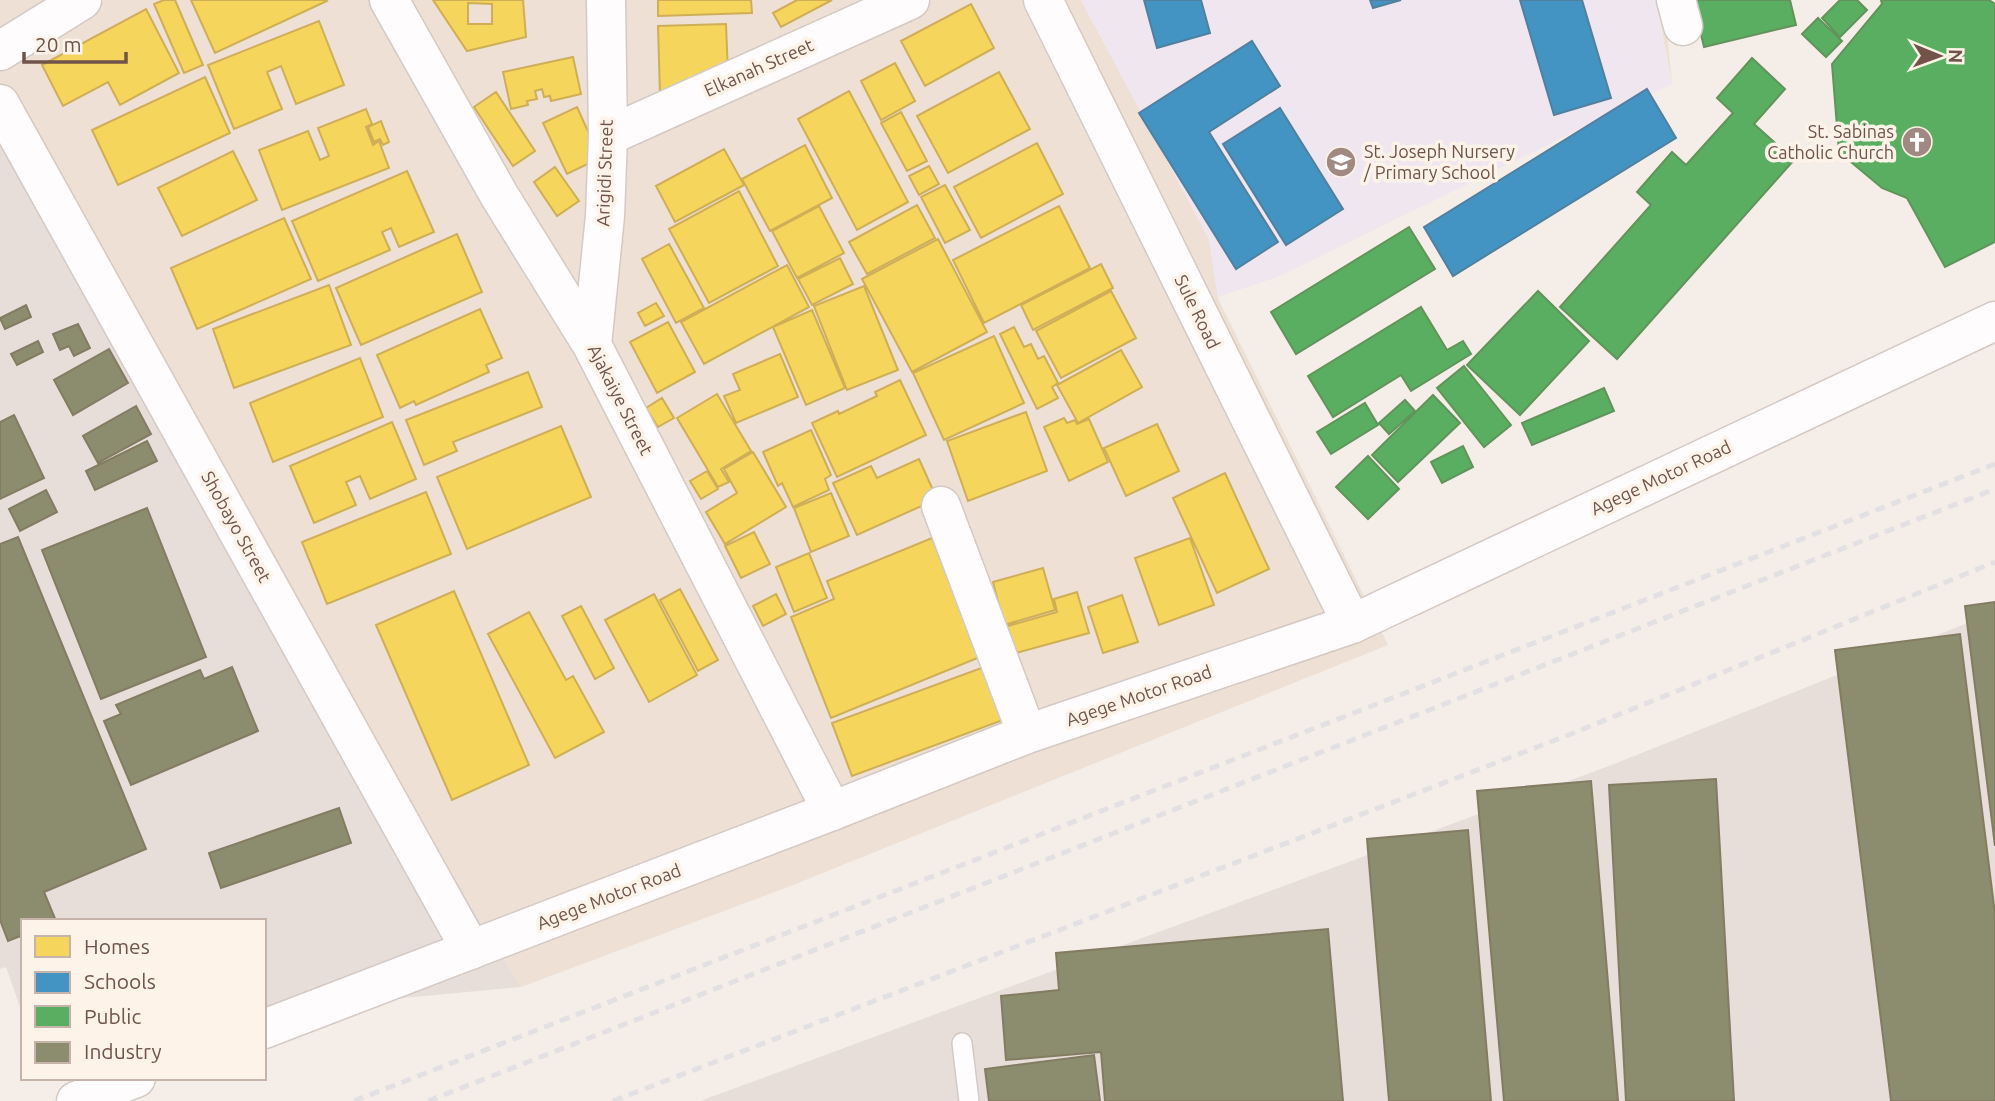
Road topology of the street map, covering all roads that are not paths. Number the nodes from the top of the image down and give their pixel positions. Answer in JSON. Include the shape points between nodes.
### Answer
{"nodes":[{"id":1,"x":82,"y":0,"type":"edge"},
{"id":2,"x":389,"y":0,"type":"edge"},
{"id":3,"x":606,"y":0,"type":"edge"},
{"id":4,"x":909,"y":0,"type":"edge"},
{"id":5,"x":1043,"y":0,"type":"edge"},
{"id":6,"x":0,"y":51,"type":"edge"},
{"id":7,"x":0,"y":104,"type":"edge"},
{"id":8,"x":608,"y":136,"type":"junction"},
{"id":9,"x":1995,"y":321,"type":"edge"},
{"id":10,"x":592,"y":345,"type":"junction"},
{"id":11,"x":941,"y":506,"type":"dead end"},
{"id":12,"x":1352,"y":624,"type":"junction"},
{"id":13,"x":1027,"y":734,"type":"junction"},
{"id":14,"x":832,"y":811,"type":"junction"},
{"id":15,"x":471,"y":950,"type":"junction"},
{"id":16,"x":266,"y":1028,"type":"edge"},
{"id":17,"x":962,"y":1043,"type":"dead end"},
{"id":18,"x":131,"y":1080,"type":"edge"},
{"id":19,"x":76,"y":1101,"type":"edge"},
{"id":20,"x":969,"y":1101,"type":"edge"}],
"edges":[{"from":1,"to":6,"type":"street"},
{"from":2,"to":10,"type":"street","name":"Ajakaiye Street","via":[[499,195]]},
{"from":3,"to":8,"type":"street","name":"Arigidi Street"},
{"from":4,"to":8,"type":"street","name":"Elkanah Street"},
{"from":5,"to":12,"type":"street","name":"Sule Road"},
{"from":7,"to":15,"type":"street","name":"Shobayo Street"},
{"from":8,"to":10,"type":"street","name":"Arigidi Street"},
{"from":9,"to":12,"type":"street","name":"Agege Motor Road"},
{"from":10,"to":14,"type":"street","name":"Ajakaiye Street"},
{"from":11,"to":13,"type":"street"},
{"from":12,"to":13,"type":"street","name":"Agege Motor Road"},
{"from":13,"to":14,"type":"street","name":"Agege Motor Road"},
{"from":14,"to":15,"type":"street","name":"Agege Motor Road"},
{"from":15,"to":16,"type":"street","name":"Agege Motor Road"},
{"from":17,"to":20,"type":"lane"},
{"from":18,"to":19,"type":"street"}]}
